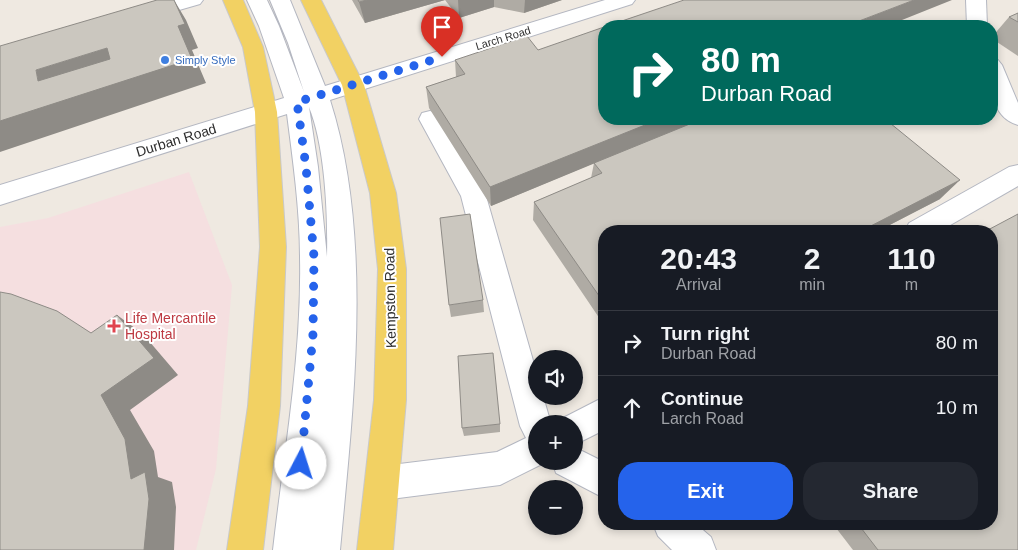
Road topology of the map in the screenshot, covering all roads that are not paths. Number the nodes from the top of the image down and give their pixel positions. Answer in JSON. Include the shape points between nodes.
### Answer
{"nodes":[{"id":1,"x":193,"y":0,"type":"edge"},
{"id":2,"x":233,"y":0,"type":"edge"},
{"id":3,"x":257,"y":0,"type":"edge"},
{"id":4,"x":280,"y":0,"type":"edge"},
{"id":5,"x":311,"y":0,"type":"edge"},
{"id":6,"x":624,"y":0,"type":"edge"},
{"id":7,"x":976,"y":0,"type":"edge"},
{"id":8,"x":976,"y":20,"type":"edge"},
{"id":9,"x":120,"y":22,"type":"edge"},
{"id":10,"x":998,"y":82,"type":"edge"},
{"id":11,"x":353,"y":85,"type":"junction"},
{"id":12,"x":308,"y":99,"type":"junction"},
{"id":13,"x":266,"y":112,"type":"junction"},
{"id":14,"x":1018,"y":117,"type":"edge"},
{"id":15,"x":430,"y":119,"type":"dead end"},
{"id":16,"x":1018,"y":174,"type":"edge"},
{"id":17,"x":0,"y":195,"type":"edge"},
{"id":18,"x":929,"y":225,"type":"edge"},
{"id":19,"x":533,"y":415,"type":"edge"},
{"id":20,"x":598,"y":415,"type":"edge"},
{"id":21,"x":583,"y":424,"type":"edge"},
{"id":22,"x":528,"y":454,"type":"edge"},
{"id":23,"x":583,"y":469,"type":"edge"},
{"id":24,"x":598,"y":478,"type":"edge"},
{"id":25,"x":382,"y":483,"type":"junction"},
{"id":26,"x":676,"y":530,"type":"edge"},
{"id":27,"x":245,"y":550,"type":"edge"},
{"id":28,"x":291,"y":550,"type":"edge"},
{"id":29,"x":322,"y":550,"type":"edge"},
{"id":30,"x":375,"y":550,"type":"edge"},
{"id":31,"x":698,"y":550,"type":"edge"}],
"edges":[{"from":1,"to":9,"type":"street"},
{"from":2,"to":13,"type":"main road","via":[[252,47]]},
{"from":3,"to":12,"type":"street"},
{"from":4,"to":12,"type":"street"},
{"from":5,"to":11,"type":"main road","name":"Kempston Road"},
{"from":6,"to":11,"type":"street","name":"Larch Road"},
{"from":7,"to":8,"type":"street"},
{"from":10,"to":14,"type":"street"},
{"from":11,"to":12,"type":"street","name":"Durban Road"},
{"from":11,"to":25,"type":"main road","name":"Kempston Road","via":[[382,193],[392,269],[390,400]]},
{"from":12,"to":13,"type":"street","name":"Durban Road"},
{"from":12,"to":28,"type":"street","via":[[306,167],[314,257],[313,334]]},
{"from":12,"to":29,"type":"street","via":[[336,179],[341,237],[340,356]]},
{"from":13,"to":17,"type":"street","name":"Durban Road"},
{"from":13,"to":27,"type":"main road","via":[[273,247],[264,406]]},
{"from":15,"to":19,"type":"street","via":[[473,196]]},
{"from":16,"to":18,"type":"street"},
{"from":20,"to":21,"type":"street"},
{"from":22,"to":25,"type":"street","via":[[500,468]]},
{"from":23,"to":24,"type":"street"},
{"from":25,"to":30,"type":"main road","name":"Kempston Road"},
{"from":26,"to":31,"type":"street"}]}
